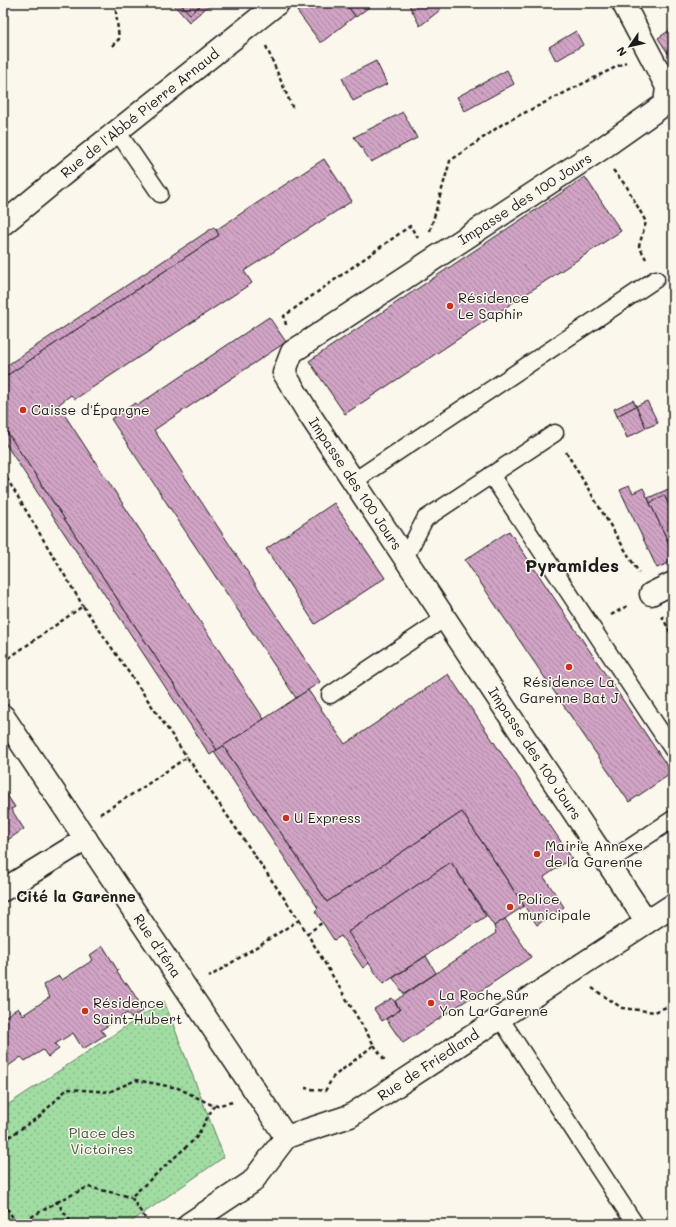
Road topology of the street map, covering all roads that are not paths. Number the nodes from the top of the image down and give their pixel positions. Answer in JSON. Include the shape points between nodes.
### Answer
{"nodes":[{"id":1,"x":278,"y":3,"type":"edge"},
{"id":2,"x":623,"y":3,"type":"edge"},
{"id":3,"x":117,"y":131,"type":"junction"},
{"id":4,"x":160,"y":194,"type":"dead end"},
{"id":5,"x":3,"y":224,"type":"edge"},
{"id":6,"x":656,"y":279,"type":"road end"},
{"id":7,"x":555,"y":433,"type":"road end"},
{"id":8,"x":491,"y":475,"type":"junction"},
{"id":9,"x":354,"y":481,"type":"junction"},
{"id":10,"x":405,"y":558,"type":"junction"},
{"id":11,"x":673,"y":583,"type":"edge"},
{"id":12,"x":651,"y":594,"type":"road end"},
{"id":13,"x":445,"y":618,"type":"junction"},
{"id":14,"x":330,"y":695,"type":"dead end"},
{"id":15,"x":3,"y":716,"type":"edge"},
{"id":16,"x":673,"y":750,"type":"edge"},
{"id":17,"x":673,"y":819,"type":"edge"},
{"id":18,"x":82,"y":833,"type":"junction"},
{"id":19,"x":608,"y":862,"type":"junction"},
{"id":20,"x":3,"y":890,"type":"edge"},
{"id":21,"x":673,"y":905,"type":"edge"},
{"id":22,"x":648,"y":922,"type":"junction"},
{"id":23,"x":500,"y":1018,"type":"junction"},
{"id":24,"x":286,"y":1137,"type":"junction"},
{"id":25,"x":189,"y":1224,"type":"edge"},
{"id":26,"x":635,"y":1224,"type":"edge"}],
"edges":[{"from":1,"to":3,"type":"street","name":"Rue de l'Abbé Pierre Arnaud"},
{"from":2,"to":9,"type":"street","name":"Impasse des 100 Jours","via":[[667,87],[665,104],[601,149],[292,352],[284,373]]},
{"from":3,"to":4,"type":"lane"},
{"from":3,"to":5,"type":"street","name":"Rue de l'Abbé Pierre Arnaud"},
{"from":6,"to":9,"type":"lane"},
{"from":7,"to":8,"type":"lane"},
{"from":8,"to":10,"type":"lane","via":[[425,519]]},
{"from":8,"to":16,"type":"lane"},
{"from":9,"to":10,"type":"street","name":"Impasse des 100 Jours"},
{"from":10,"to":13,"type":"street","name":"Impasse des 100 Jours"},
{"from":11,"to":12,"type":"street"},
{"from":13,"to":14,"type":"lane"},
{"from":13,"to":19,"type":"street","name":"Impasse des 100 Jours"},
{"from":15,"to":18,"type":"street","name":"Rue d'Iéna"},
{"from":17,"to":19,"type":"lane"},
{"from":18,"to":20,"type":"street"},
{"from":18,"to":24,"type":"street","name":"Rue d'Iéna"},
{"from":19,"to":22,"type":"street","name":"Impasse des 100 Jours"},
{"from":21,"to":22,"type":"street","name":"Rue de Friedland"},
{"from":22,"to":23,"type":"street","name":"Rue de Friedland"},
{"from":23,"to":24,"type":"street","name":"Rue de Friedland","via":[[350,1116]]},
{"from":23,"to":26,"type":"lane"},
{"from":24,"to":25,"type":"street","via":[[252,1182]]}]}
